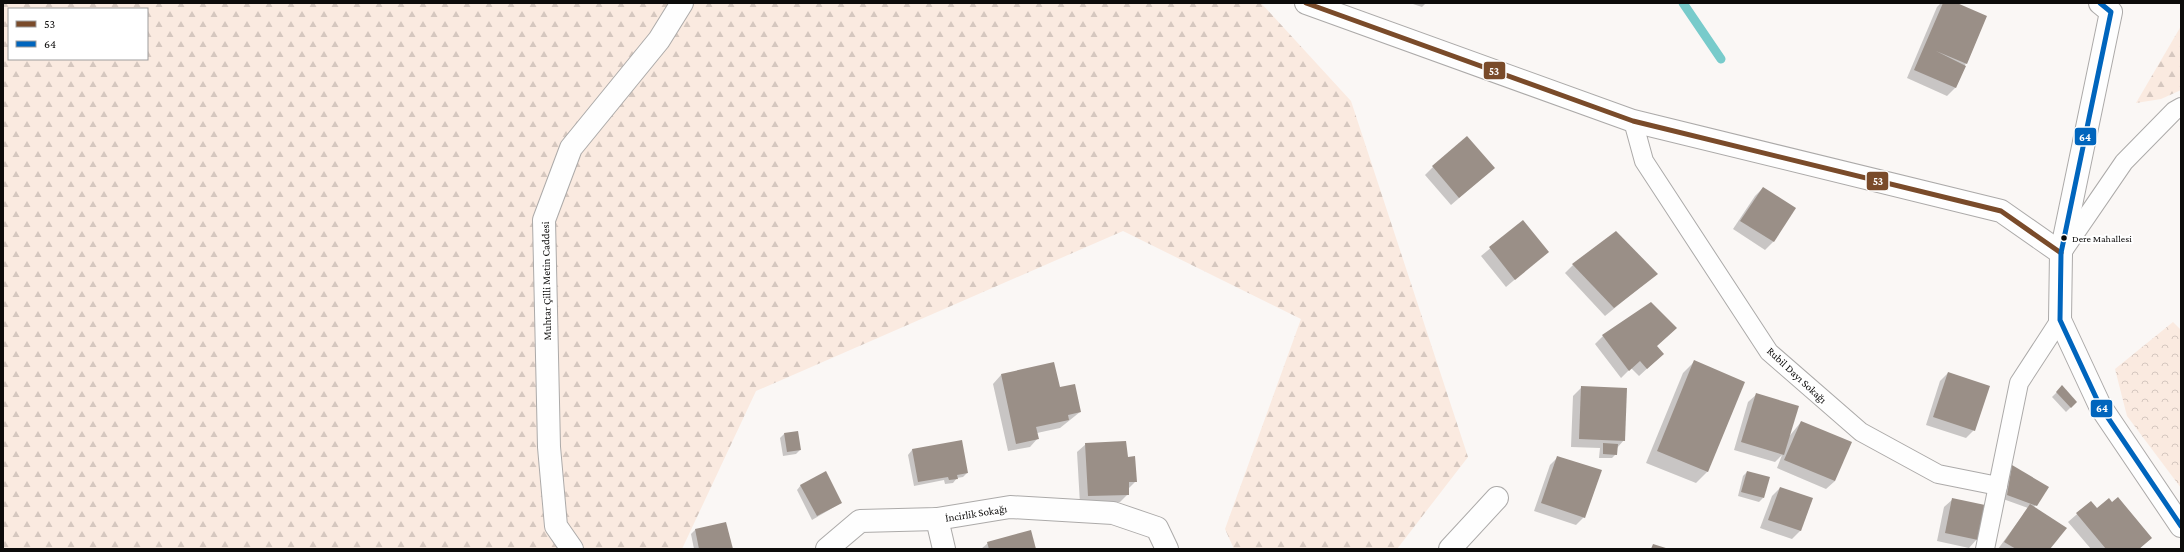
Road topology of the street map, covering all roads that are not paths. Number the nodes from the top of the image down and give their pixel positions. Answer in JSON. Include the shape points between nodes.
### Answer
{"nodes":[{"id":1,"x":682,"y":3,"type":"edge"},
{"id":2,"x":1306,"y":3,"type":"edge"},
{"id":3,"x":2100,"y":3,"type":"edge"},
{"id":4,"x":2181,"y":107,"type":"edge"},
{"id":5,"x":1633,"y":121,"type":"junction"},
{"id":6,"x":2061,"y":253,"type":"junction"},
{"id":7,"x":2060,"y":320,"type":"junction"},
{"id":8,"x":1998,"y":486,"type":"junction"},
{"id":9,"x":1497,"y":498,"type":"dead end"},
{"id":10,"x":938,"y":519,"type":"junction"},
{"id":11,"x":2181,"y":526,"type":"edge"},
{"id":12,"x":572,"y":549,"type":"edge"},
{"id":13,"x":827,"y":549,"type":"edge"},
{"id":14,"x":944,"y":549,"type":"edge"},
{"id":15,"x":1167,"y":549,"type":"edge"},
{"id":16,"x":1450,"y":549,"type":"edge"},
{"id":17,"x":1985,"y":549,"type":"edge"}],
"edges":[{"from":1,"to":12,"type":"street","name":"Muhtar Çilli Metin Caddesi","via":[[659,40],[571,148],[544,220],[549,447],[556,526]]},
{"from":2,"to":5,"type":"street"},
{"from":3,"to":6,"type":"street","via":[[2111,12]]},
{"from":4,"to":6,"type":"lane","via":[[2124,162]]},
{"from":5,"to":6,"type":"street","via":[[2001,211]]},
{"from":5,"to":8,"type":"lane","name":"Rubil Dayı Sokağı","via":[[1644,161],[1769,352],[1861,432],[1938,474]]},
{"from":6,"to":7,"type":"street"},
{"from":7,"to":8,"type":"lane","via":[[2020,383]]},
{"from":7,"to":11,"type":"street","via":[[2100,406]]},
{"from":8,"to":17,"type":"lane"},
{"from":9,"to":16,"type":"street"},
{"from":10,"to":13,"type":"street","name":"İncirlik Sokağı","via":[[860,521]]},
{"from":10,"to":14,"type":"street"},
{"from":10,"to":15,"type":"street","name":"İncirlik Sokağı","via":[[1010,507],[1113,513],[1157,528]]}]}
